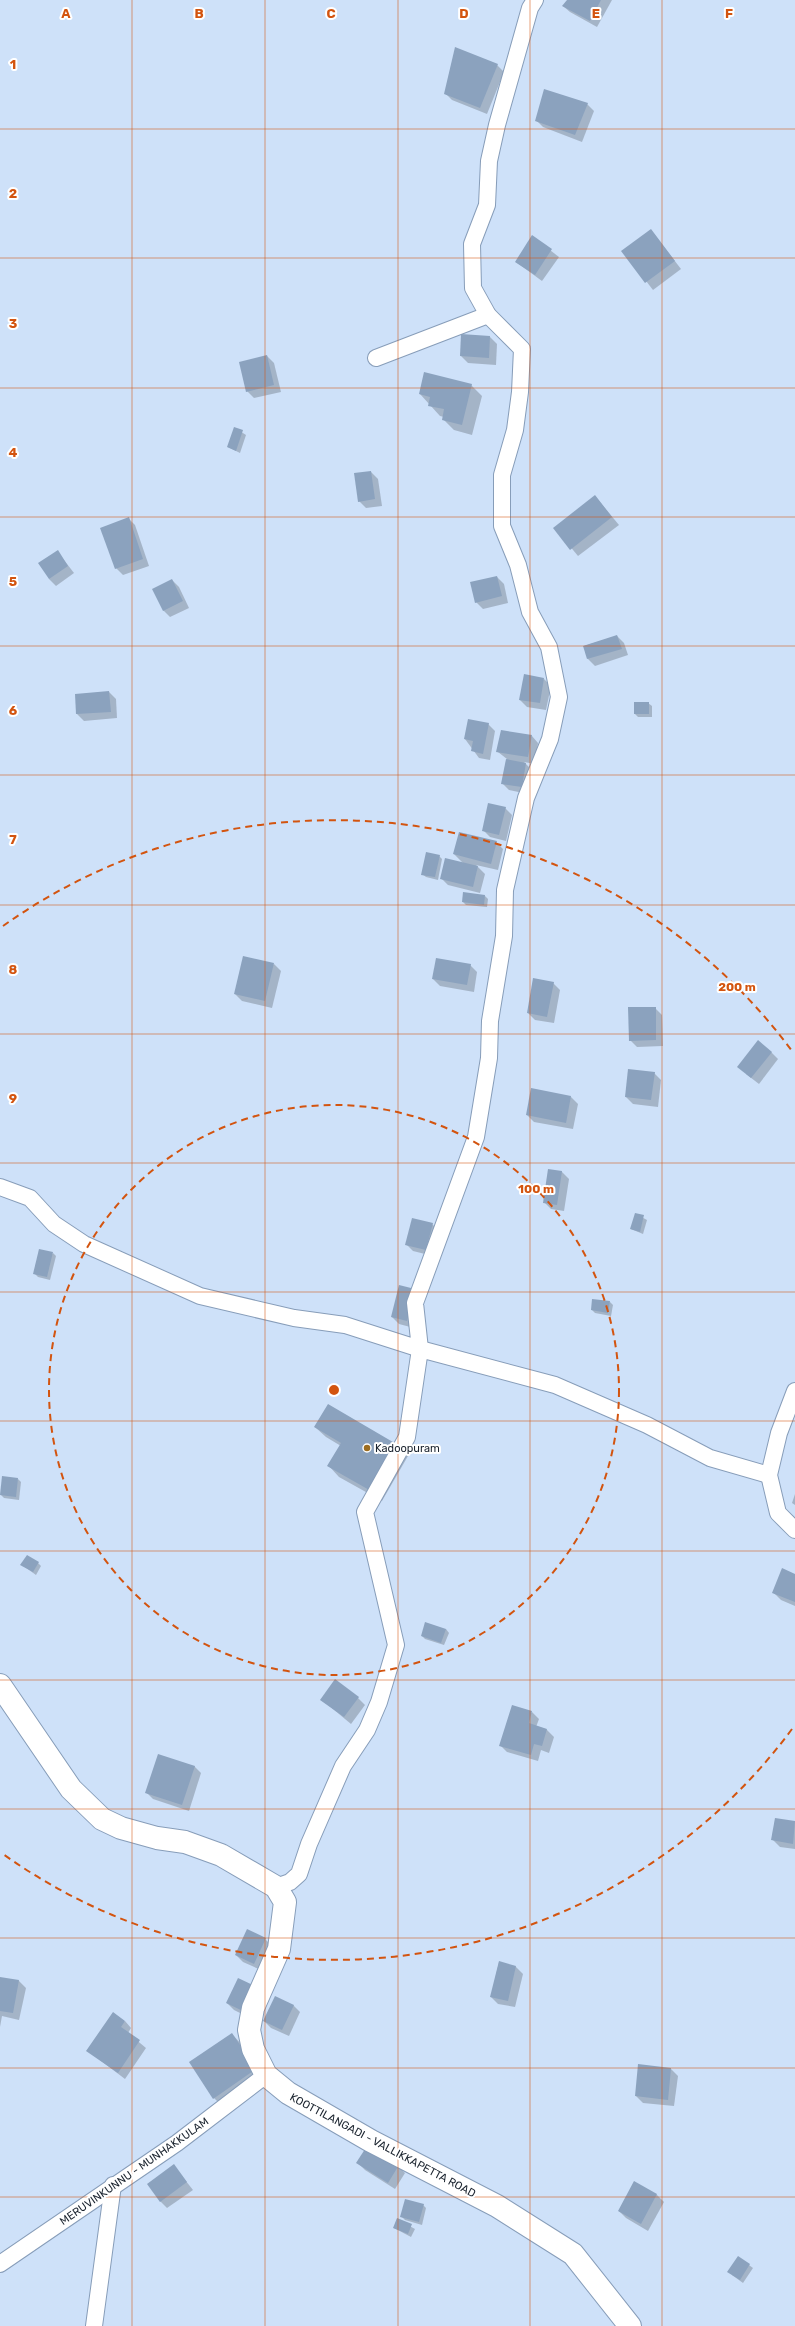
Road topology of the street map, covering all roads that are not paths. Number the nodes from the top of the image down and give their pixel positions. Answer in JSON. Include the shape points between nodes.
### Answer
{"nodes":[{"id":1,"x":535,"y":0,"type":"edge"},
{"id":2,"x":488,"y":315,"type":"junction"},
{"id":3,"x":376,"y":358,"type":"dead end"},
{"id":4,"x":0,"y":1187,"type":"edge"},
{"id":5,"x":420,"y":1349,"type":"junction"},
{"id":6,"x":795,"y":1391,"type":"edge"},
{"id":7,"x":769,"y":1475,"type":"junction"},
{"id":8,"x":795,"y":1530,"type":"edge"},
{"id":9,"x":0,"y":1685,"type":"edge"},
{"id":10,"x":276,"y":1886,"type":"junction"},
{"id":11,"x":266,"y":2075,"type":"junction"},
{"id":12,"x":113,"y":2186,"type":"junction"},
{"id":13,"x":0,"y":2264,"type":"edge"},
{"id":14,"x":94,"y":2326,"type":"edge"},
{"id":15,"x":630,"y":2326,"type":"edge"}],
"edges":[{"from":1,"to":2,"type":"street","via":[[530,8],[497,125],[489,161],[486,205],[472,244],[473,288]]},
{"from":2,"to":3,"type":"street"},
{"from":2,"to":5,"type":"street","via":[[522,349],[515,430],[502,475],[502,526],[518,565],[530,612],[549,647],[559,697],[550,739],[526,798],[505,890],[504,936],[491,1014],[488,1065],[476,1137],[414,1303]]},
{"from":4,"to":5,"type":"street","via":[[30,1198],[54,1224],[84,1244],[200,1296],[294,1318],[345,1325]]},
{"from":5,"to":7,"type":"street","via":[[555,1385],[647,1425],[710,1458]]},
{"from":5,"to":10,"type":"street","via":[[407,1437],[365,1512],[396,1645],[368,1730],[343,1766],[309,1844],[299,1874],[290,1882]]},
{"from":6,"to":7,"type":"street","via":[[779,1433]]},
{"from":7,"to":8,"type":"street","via":[[778,1513]]},
{"from":9,"to":10,"type":"main road","via":[[71,1789],[102,1819],[121,1828],[157,1838],[185,1842],[221,1855]]},
{"from":10,"to":11,"type":"main road","name":"KOOTTILANGADI - VALLIKKAPETTA ROAD","via":[[285,1902],[279,1949],[253,2008],[249,2030],[253,2049]]},
{"from":11,"to":12,"type":"street","name":"MERUVINKUNNU - MUNHAKKULAM","via":[[177,2143]]},
{"from":11,"to":15,"type":"main road","name":"KOOTTILANGADI - VALLIKKAPETTA ROAD","via":[[288,2094],[371,2141],[497,2206],[573,2254]]},
{"from":12,"to":13,"type":"street","name":"MERUVINKUNNU - MUNHAKKULAM"},
{"from":12,"to":14,"type":"street"}]}
